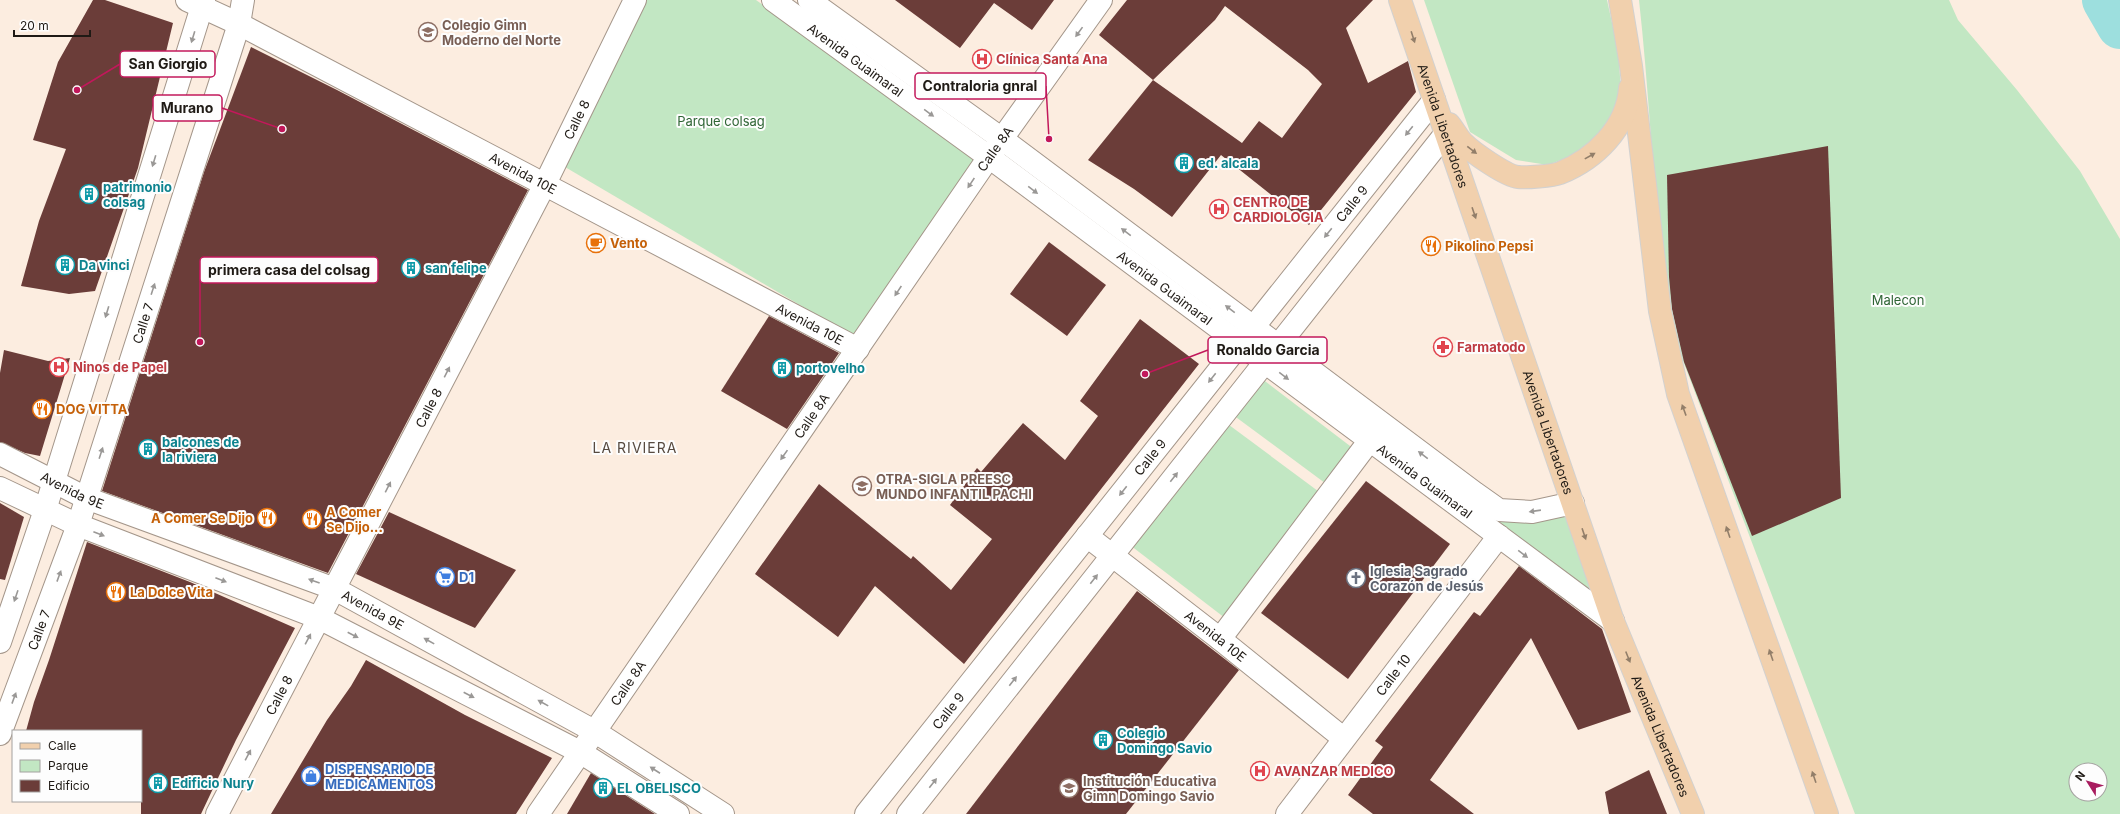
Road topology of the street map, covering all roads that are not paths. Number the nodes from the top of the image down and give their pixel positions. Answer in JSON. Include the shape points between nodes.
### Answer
{"nodes":[{"id":1,"x":244,"y":0,"type":"edge"},
{"id":2,"x":635,"y":0,"type":"edge"},
{"id":3,"x":772,"y":0,"type":"edge"},
{"id":4,"x":809,"y":0,"type":"edge"},
{"id":5,"x":1102,"y":0,"type":"edge"},
{"id":6,"x":1400,"y":0,"type":"edge"},
{"id":7,"x":1620,"y":0,"type":"edge"},
{"id":8,"x":198,"y":2,"type":"edge"},
{"id":9,"x":239,"y":24,"type":"junction"},
{"id":10,"x":1631,"y":66,"type":"junction"},
{"id":11,"x":1436,"y":105,"type":"junction"},
{"id":12,"x":1446,"y":133,"type":"junction"},
{"id":13,"x":1002,"y":139,"type":"junction"},
{"id":14,"x":989,"y":157,"type":"junction"},
{"id":15,"x":544,"y":186,"type":"junction"},
{"id":16,"x":1253,"y":327,"type":"junction"},
{"id":17,"x":1240,"y":344,"type":"junction"},
{"id":18,"x":858,"y":349,"type":"junction"},
{"id":19,"x":1272,"y":354,"type":"junction"},
{"id":20,"x":1370,"y":440,"type":"junction"},
{"id":21,"x":0,"y":454,"type":"edge"},
{"id":22,"x":53,"y":481,"type":"junction"},
{"id":23,"x":0,"y":488,"type":"edge"},
{"id":24,"x":86,"y":498,"type":"junction"},
{"id":25,"x":1573,"y":502,"type":"junction"},
{"id":26,"x":45,"y":510,"type":"junction"},
{"id":27,"x":78,"y":525,"type":"junction"},
{"id":28,"x":1087,"y":536,"type":"junction"},
{"id":29,"x":1499,"y":536,"type":"junction"},
{"id":30,"x":1113,"y":556,"type":"junction"},
{"id":31,"x":335,"y":589,"type":"junction"},
{"id":32,"x":319,"y":618,"type":"junction"},
{"id":33,"x":1613,"y":621,"type":"junction"},
{"id":34,"x":1220,"y":638,"type":"junction"},
{"id":35,"x":0,"y":642,"type":"edge"},
{"id":36,"x":594,"y":731,"type":"junction"},
{"id":37,"x":0,"y":734,"type":"edge"},
{"id":38,"x":1343,"y":738,"type":"junction"},
{"id":39,"x":580,"y":752,"type":"junction"},
{"id":40,"x":1290,"y":813,"type":"edge"},
{"id":41,"x":217,"y":814,"type":"edge"},
{"id":42,"x":538,"y":814,"type":"edge"},
{"id":43,"x":678,"y":814,"type":"edge"},
{"id":44,"x":723,"y":814,"type":"edge"},
{"id":45,"x":866,"y":814,"type":"edge"},
{"id":46,"x":908,"y":814,"type":"edge"},
{"id":47,"x":1693,"y":814,"type":"edge"},
{"id":48,"x":1827,"y":814,"type":"edge"}],
"edges":[{"from":1,"to":9,"type":"street","name":"Calle 7"},
{"from":2,"to":15,"type":"street","name":"Calle 8"},
{"from":3,"to":14,"type":"street","name":"Avenida Guaimaral","one_way":true},
{"from":4,"to":13,"type":"street","name":"Avenida Guaimaral"},
{"from":5,"to":13,"type":"street","name":"Calle 8A","one_way":true},
{"from":6,"to":11,"type":"main road","name":"Avenida Libertadores","one_way":true},
{"from":7,"to":10,"type":"main road"},
{"from":8,"to":9,"type":"street","name":"Avenida 10E"},
{"from":8,"to":22,"type":"street","one_way":true},
{"from":9,"to":15,"type":"street","name":"Avenida 10E"},
{"from":24,"to":9,"type":"street","name":"Calle 7","one_way":true},
{"from":11,"to":10,"type":"main road","one_way":true,"via":[[1464,143],[1488,162],[1516,177],[1559,174],[1596,153],[1617,128],[1629,98]]},
{"from":48,"to":10,"type":"main road","one_way":true,"via":[[1678,394],[1660,311]]},
{"from":11,"to":12,"type":"main road","name":"Avenida Libertadores"},
{"from":11,"to":16,"type":"street","name":"Calle 9","one_way":true},
{"from":12,"to":19,"type":"street"},
{"from":12,"to":25,"type":"main road","name":"Avenida Libertadores","one_way":true},
{"from":13,"to":14,"type":"street","name":"Calle 8A"},
{"from":16,"to":13,"type":"street","name":"Avenida Guaimaral","one_way":true},
{"from":14,"to":17,"type":"street","name":"Avenida Guaimaral","one_way":true},
{"from":14,"to":18,"type":"street","name":"Calle 8A","one_way":true},
{"from":15,"to":18,"type":"street","name":"Avenida 10E"},
{"from":31,"to":15,"type":"street","name":"Calle 8","one_way":true},
{"from":16,"to":17,"type":"street","name":"Calle 9"},
{"from":16,"to":19,"type":"street","name":"Avenida Guaimaral"},
{"from":17,"to":19,"type":"street","name":"Avenida Guaimaral"},
{"from":17,"to":28,"type":"street","name":"Calle 9","one_way":true},
{"from":18,"to":36,"type":"street","name":"Calle 8A","one_way":true},
{"from":19,"to":20,"type":"street","name":"Avenida Guaimaral","one_way":true},
{"from":25,"to":19,"type":"street","name":"Avenida Guaimaral","one_way":true,"via":[[1532,512],[1499,510]]},
{"from":30,"to":19,"type":"street","one_way":true},
{"from":20,"to":29,"type":"street","name":"Avenida Guaimaral"},
{"from":20,"to":34,"type":"street"},
{"from":21,"to":22,"type":"street","name":"Avenida 9E"},
{"from":22,"to":24,"type":"street","name":"Avenida 9E"},
{"from":22,"to":26,"type":"street"},
{"from":23,"to":26,"type":"street"},
{"from":24,"to":27,"type":"street","name":"Calle 7"},
{"from":31,"to":24,"type":"street","name":"Avenida 9E","one_way":true},
{"from":25,"to":33,"type":"main road","name":"Avenida Libertadores","one_way":true},
{"from":26,"to":27,"type":"street"},
{"from":26,"to":35,"type":"street","one_way":true},
{"from":27,"to":32,"type":"street","one_way":true},
{"from":37,"to":27,"type":"street","name":"Calle 7","one_way":true},
{"from":28,"to":30,"type":"street","name":"Avenida 10E"},
{"from":28,"to":45,"type":"street","name":"Calle 9"},
{"from":29,"to":33,"type":"street","name":"Avenida Guaimaral","one_way":true},
{"from":29,"to":38,"type":"street","name":"Calle 10"},
{"from":30,"to":34,"type":"street","name":"Avenida 10E"},
{"from":46,"to":30,"type":"street","one_way":true},
{"from":31,"to":32,"type":"street","name":"Calle 8"},
{"from":36,"to":31,"type":"street","name":"Avenida 9E","one_way":true},
{"from":32,"to":39,"type":"street","one_way":true},
{"from":41,"to":32,"type":"street","name":"Calle 8","one_way":true},
{"from":33,"to":47,"type":"main road","name":"Avenida Libertadores","one_way":true},
{"from":34,"to":38,"type":"street","name":"Avenida 10E"},
{"from":36,"to":39,"type":"street","name":"Calle 8A"},
{"from":44,"to":36,"type":"street","name":"Avenida 9E","one_way":true},
{"from":38,"to":40,"type":"street","name":"Calle 10"},
{"from":39,"to":42,"type":"street","name":"Calle 8A"},
{"from":39,"to":43,"type":"street"}]}
